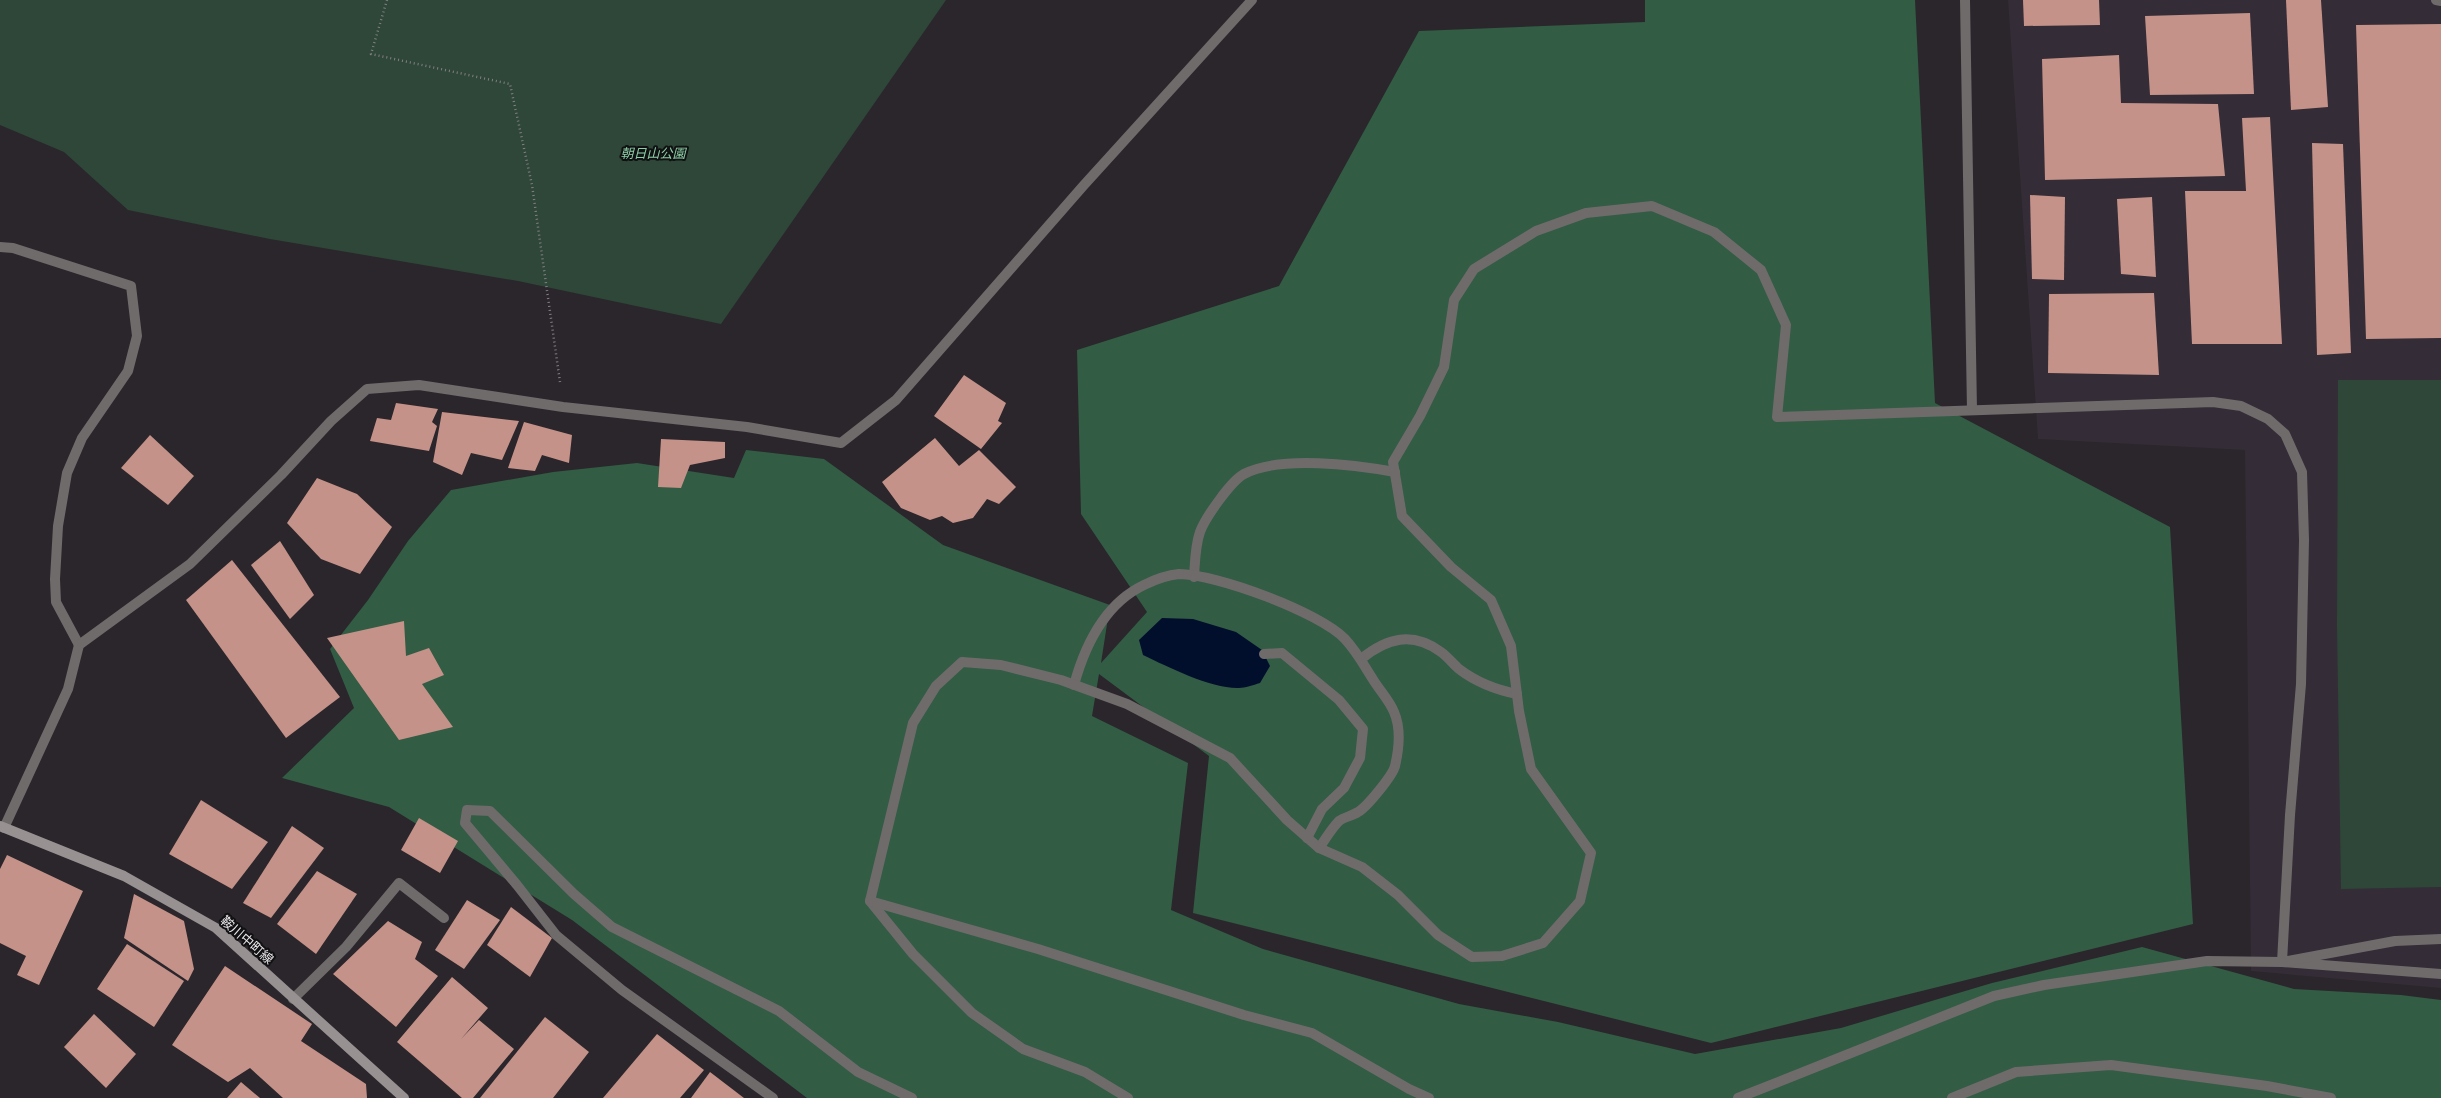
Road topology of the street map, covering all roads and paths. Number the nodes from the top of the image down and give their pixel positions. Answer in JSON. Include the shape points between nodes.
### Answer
{"nodes":[{"id":1,"x":386,"y":0,"type":"edge"},
{"id":2,"x":1252,"y":0,"type":"edge"},
{"id":3,"x":1965,"y":0,"type":"edge"},
{"id":4,"x":2436,"y":0,"type":"edge"},
{"id":5,"x":2441,"y":1,"type":"edge"},
{"id":6,"x":0,"y":247,"type":"edge"},
{"id":7,"x":563,"y":407,"type":"junction"},
{"id":8,"x":1972,"y":410,"type":"junction"},
{"id":9,"x":1395,"y":472,"type":"junction"},
{"id":10,"x":1194,"y":577,"type":"junction"},
{"id":11,"x":80,"y":645,"type":"junction"},
{"id":12,"x":1264,"y":654,"type":"dead end"},
{"id":13,"x":1361,"y":658,"type":"junction"},
{"id":14,"x":1074,"y":685,"type":"junction"},
{"id":15,"x":1517,"y":694,"type":"junction"},
{"id":16,"x":2,"y":827,"type":"edge"},
{"id":17,"x":1308,"y":838,"type":"junction"},
{"id":18,"x":1319,"y":848,"type":"junction"},
{"id":19,"x":870,"y":901,"type":"junction"},
{"id":20,"x":444,"y":918,"type":"dead end"},
{"id":21,"x":2441,"y":939,"type":"edge"},
{"id":22,"x":2282,"y":962,"type":"junction"},
{"id":23,"x":2441,"y":974,"type":"edge"},
{"id":24,"x":293,"y":999,"type":"junction"},
{"id":25,"x":404,"y":1098,"type":"edge"},
{"id":26,"x":773,"y":1098,"type":"edge"},
{"id":27,"x":912,"y":1098,"type":"edge"},
{"id":28,"x":1128,"y":1098,"type":"edge"},
{"id":29,"x":1428,"y":1098,"type":"edge"},
{"id":30,"x":1738,"y":1098,"type":"edge"},
{"id":31,"x":1952,"y":1098,"type":"edge"},
{"id":32,"x":2331,"y":1098,"type":"edge"}],
"edges":[{"from":1,"to":7,"type":"path","via":[[371,54],[510,84],[532,185]]},
{"from":2,"to":7,"type":"street","via":[[1084,185],[896,400],[841,443],[747,427]]},
{"from":3,"to":8,"type":"street"},
{"from":4,"to":5,"type":"street"},
{"from":6,"to":11,"type":"street","via":[[14,248],[131,286],[137,336],[128,371],[82,438],[67,473],[58,526],[56,602]]},
{"from":7,"to":11,"type":"street","via":[[418,385],[367,389],[331,421],[190,564]]},
{"from":8,"to":9,"type":"street","via":[[1777,417],[1786,325],[1761,270],[1714,232],[1652,206],[1586,213],[1536,231],[1474,269],[1454,300],[1444,367],[1420,416],[1393,462]]},
{"from":8,"to":22,"type":"street","via":[[2213,402],[2248,410],[2268,419],[2284,434],[2302,472],[2304,540],[2301,684],[2290,815]]},
{"from":9,"to":10,"type":"street","via":[[1336,463],[1271,467],[1244,474],[1224,494],[1200,532]]},
{"from":9,"to":15,"type":"street","via":[[1402,516],[1452,567],[1491,600],[1511,646]]},
{"from":10,"to":13,"type":"street","via":[[1233,585],[1294,607],[1344,638]]},
{"from":10,"to":14,"type":"street","via":[[1179,574],[1160,578],[1126,596],[1102,618]]},
{"from":11,"to":16,"type":"street","via":[[68,688]]},
{"from":12,"to":17,"type":"street","via":[[1282,653],[1339,700],[1363,729],[1360,758],[1344,788],[1322,809]]},
{"from":13,"to":15,"type":"street","via":[[1390,641],[1409,638],[1441,652],[1460,670],[1495,690]]},
{"from":13,"to":18,"type":"street","via":[[1394,712],[1399,741],[1395,768],[1359,812],[1339,821]]},
{"from":14,"to":17,"type":"street","via":[[1127,704],[1230,758],[1287,820]]},
{"from":14,"to":19,"type":"street","via":[[1001,665],[962,662],[936,686],[913,723]]},
{"from":15,"to":18,"type":"street","via":[[1531,769],[1591,853],[1580,901],[1543,943],[1502,956],[1472,957],[1438,935],[1398,895],[1362,867]]},
{"from":16,"to":24,"type":"main road","name":"鞍川中町線","via":[[124,876],[216,928]]},
{"from":17,"to":18,"type":"street"},
{"from":19,"to":28,"type":"street","via":[[913,954],[972,1013],[1023,1049],[1085,1072]]},
{"from":19,"to":29,"type":"street","via":[[1038,949],[1244,1015],[1312,1033]]},
{"from":20,"to":24,"type":"street","via":[[399,883],[346,947]]},
{"from":21,"to":22,"type":"street","via":[[2395,941]]},
{"from":22,"to":23,"type":"street"},
{"from":22,"to":30,"type":"street","via":[[2208,961],[2044,985],[1994,996]]},
{"from":24,"to":25,"type":"main road","name":"鞍川中町線"},
{"from":26,"to":27,"type":"street","via":[[622,990],[556,935],[465,823],[467,810],[490,810],[574,894],[612,927],[779,1012],[858,1072]]},
{"from":31,"to":32,"type":"street","via":[[2016,1072],[2111,1065],[2267,1086]]}]}
